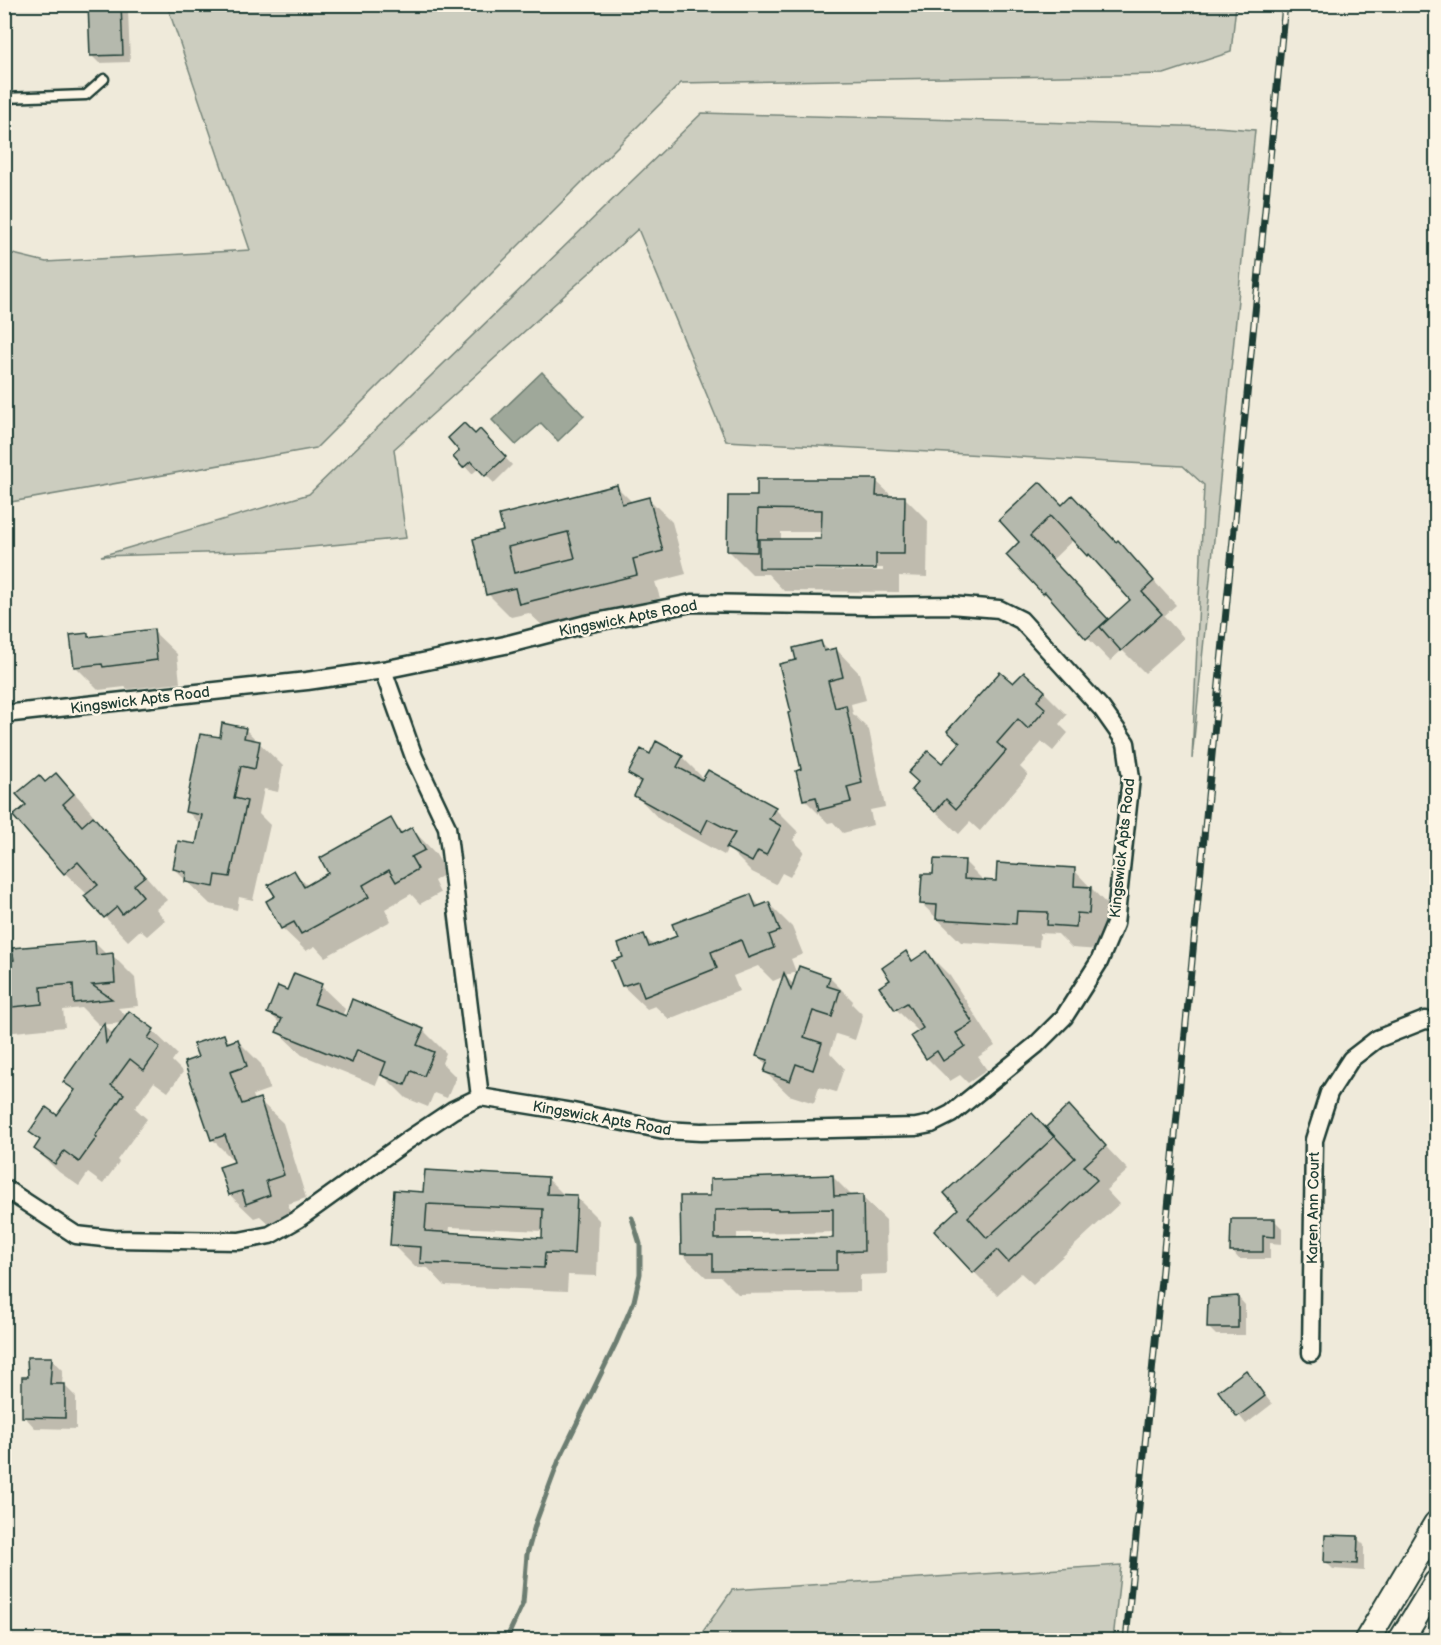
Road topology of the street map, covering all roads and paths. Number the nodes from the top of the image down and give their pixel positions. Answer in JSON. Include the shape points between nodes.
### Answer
{"nodes":[{"id":1,"x":104,"y":79,"type":"dead end"},
{"id":2,"x":4,"y":98,"type":"edge"},
{"id":3,"x":383,"y":670,"type":"junction"},
{"id":4,"x":4,"y":714,"type":"edge"},
{"id":5,"x":1437,"y":1021,"type":"edge"},
{"id":6,"x":480,"y":1097,"type":"junction"},
{"id":7,"x":4,"y":1188,"type":"edge"},
{"id":8,"x":1311,"y":1353,"type":"dead end"},
{"id":9,"x":1437,"y":1524,"type":"edge"},
{"id":10,"x":1430,"y":1549,"type":"edge"},
{"id":11,"x":1437,"y":1583,"type":"edge"},
{"id":12,"x":1367,"y":1641,"type":"edge"},
{"id":13,"x":1401,"y":1641,"type":"edge"}],
"edges":[{"from":1,"to":2,"type":"lane","via":[[86,95]]},
{"from":3,"to":4,"type":"street","name":"Kingswick Apts Road"},
{"from":3,"to":6,"type":"street","via":[[414,756],[447,827]]},
{"from":3,"to":6,"type":"street","name":"Kingswick Apts Road","via":[[692,603],[950,604],[999,609],[1021,620],[1102,709],[1126,743],[1131,778],[1115,924],[1099,962],[1064,1017],[1036,1045],[951,1114],[916,1126],[701,1132],[664,1130]]},
{"from":5,"to":8,"type":"street","name":"Karen Ann Court","via":[[1425,1020],[1377,1039],[1351,1059],[1329,1093],[1314,1140]]},
{"from":6,"to":7,"type":"street","via":[[408,1140],[298,1220],[260,1237],[199,1242],[76,1235]]},
{"from":9,"to":10,"type":"main road"},
{"from":10,"to":12,"type":"main road"},
{"from":11,"to":13,"type":"main road"}]}
